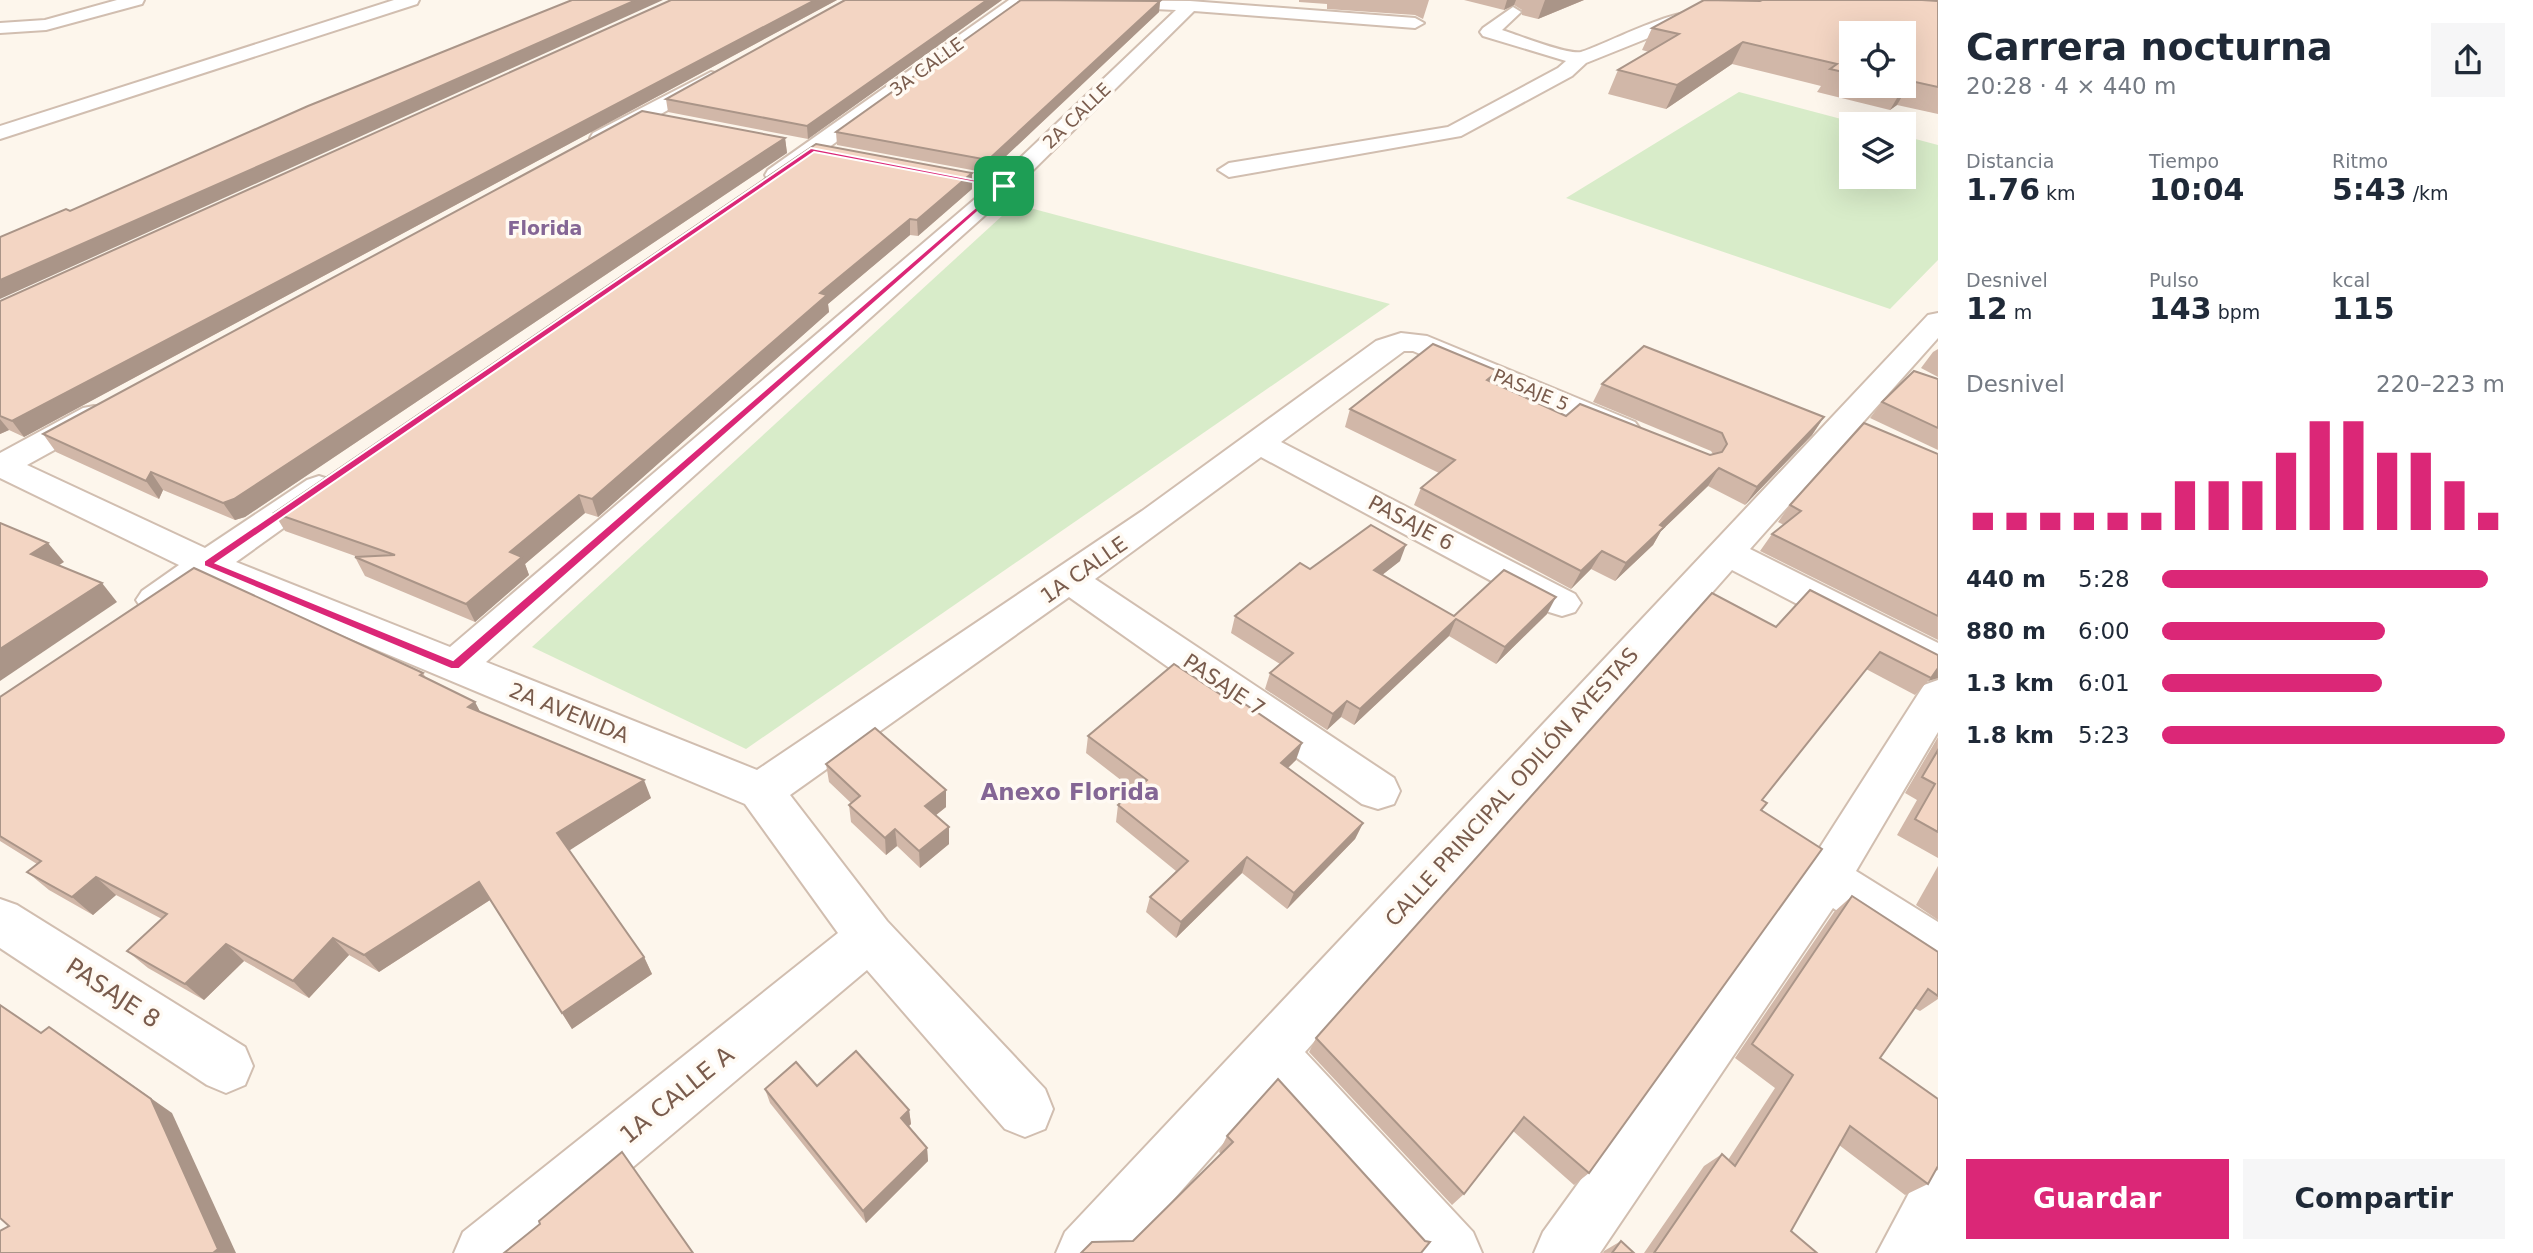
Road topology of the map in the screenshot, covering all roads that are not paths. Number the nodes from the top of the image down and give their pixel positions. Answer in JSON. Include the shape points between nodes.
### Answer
{"nodes":[{"id":1,"x":136,"y":0,"type":"edge"},
{"id":2,"x":411,"y":0,"type":"edge"},
{"id":3,"x":1023,"y":0,"type":"edge"},
{"id":4,"x":1063,"y":0,"type":"edge"},
{"id":5,"x":1722,"y":0,"type":"edge"},
{"id":6,"x":1191,"y":6,"type":"junction"},
{"id":7,"x":1803,"y":6,"type":"edge"},
{"id":8,"x":1513,"y":12,"type":"dead end"},
{"id":9,"x":1750,"y":15,"type":"edge"},
{"id":10,"x":1415,"y":23,"type":"dead end"},
{"id":11,"x":0,"y":28,"type":"edge"},
{"id":12,"x":1579,"y":59,"type":"junction"},
{"id":13,"x":737,"y":64,"type":"edge"},
{"id":14,"x":643,"y":116,"type":"junction"},
{"id":15,"x":682,"y":123,"type":"edge"},
{"id":16,"x":0,"y":133,"type":"edge"},
{"id":17,"x":582,"y":149,"type":"edge"},
{"id":18,"x":1228,"y":170,"type":"dead end"},
{"id":19,"x":756,"y":189,"type":"edge"},
{"id":20,"x":1938,"y":321,"type":"edge"},
{"id":21,"x":1401,"y":342,"type":"joint"},
{"id":22,"x":110,"y":406,"type":"edge"},
{"id":23,"x":1647,"y":439,"type":"edge"},
{"id":24,"x":1261,"y":444,"type":"junction"},
{"id":25,"x":0,"y":466,"type":"edge"},
{"id":26,"x":345,"y":470,"type":"edge"},
{"id":27,"x":1726,"y":552,"type":"junction"},
{"id":28,"x":207,"y":564,"type":"junction"},
{"id":29,"x":1070,"y":580,"type":"junction"},
{"id":30,"x":1562,"y":603,"type":"dead end"},
{"id":31,"x":127,"y":619,"type":"edge"},
{"id":32,"x":1938,"y":660,"type":"edge"},
{"id":33,"x":455,"y":666,"type":"junction"},
{"id":34,"x":1938,"y":696,"type":"edge"},
{"id":35,"x":1378,"y":790,"type":"dead end"},
{"id":36,"x":761,"y":791,"type":"junction"},
{"id":37,"x":1827,"y":878,"type":"junction"},
{"id":38,"x":0,"y":921,"type":"edge"},
{"id":39,"x":870,"y":937,"type":"junction"},
{"id":40,"x":1938,"y":949,"type":"edge"},
{"id":41,"x":1269,"y":1052,"type":"junction"},
{"id":42,"x":226,"y":1066,"type":"dead end"},
{"id":43,"x":1025,"y":1110,"type":"dead end"},
{"id":44,"x":1938,"y":1199,"type":"edge"},
{"id":45,"x":484,"y":1253,"type":"edge"},
{"id":46,"x":1086,"y":1253,"type":"edge"},
{"id":47,"x":1452,"y":1253,"type":"edge"},
{"id":48,"x":1564,"y":1253,"type":"edge"},
{"id":49,"x":1907,"y":1253,"type":"edge"}],
"edges":[{"from":1,"to":11,"type":"street","via":[[46,25]]},
{"from":2,"to":16,"type":"street"},
{"from":3,"to":19,"type":"street","name":"3A CALLE"},
{"from":4,"to":6,"type":"street"},
{"from":5,"to":7,"type":"street"},
{"from":6,"to":10,"type":"street"},
{"from":6,"to":33,"type":"street","name":"2A CALLE"},
{"from":8,"to":12,"type":"street","via":[[1489,32]]},
{"from":9,"to":12,"type":"street","via":[[1686,15]]},
{"from":12,"to":18,"type":"street","via":[[1566,72],[1454,132]]},
{"from":13,"to":14,"type":"street"},
{"from":14,"to":15,"type":"street"},
{"from":14,"to":17,"type":"street"},
{"from":20,"to":27,"type":"street","name":"CALLE PRINCIPAL ODILÓN AYESTAS","via":[[1905,374],[1857,427]]},
{"from":21,"to":23,"type":"street","name":"PASAJE 5","via":[[1418,342]]},
{"from":21,"to":24,"type":"street","name":"1A CALLE","via":[[1386,347]]},
{"from":22,"to":25,"type":"street"},
{"from":24,"to":29,"type":"street","name":"1A CALLE"},
{"from":24,"to":30,"type":"street","name":"PASAJE 6"},
{"from":25,"to":28,"type":"street","name":"2A AVENIDA"},
{"from":26,"to":28,"type":"street"},
{"from":27,"to":32,"type":"street"},
{"from":27,"to":41,"type":"street","name":"CALLE PRINCIPAL ODILÓN AYESTAS"},
{"from":28,"to":31,"type":"street"},
{"from":28,"to":33,"type":"street","name":"2A AVENIDA"},
{"from":29,"to":35,"type":"street","name":"PASAJE 7"},
{"from":29,"to":36,"type":"street","name":"1A CALLE"},
{"from":33,"to":36,"type":"street","name":"2A AVENIDA"},
{"from":34,"to":37,"type":"street"},
{"from":36,"to":39,"type":"street"},
{"from":37,"to":40,"type":"street"},
{"from":37,"to":48,"type":"street"},
{"from":38,"to":42,"type":"street","name":"PASAJE 8"},
{"from":39,"to":43,"type":"street"},
{"from":39,"to":45,"type":"street","name":"1A CALLE A"},
{"from":41,"to":46,"type":"street","name":"CALLE PRINCIPAL ODILÓN AYESTAS"},
{"from":41,"to":47,"type":"street"},
{"from":44,"to":49,"type":"street"}]}
